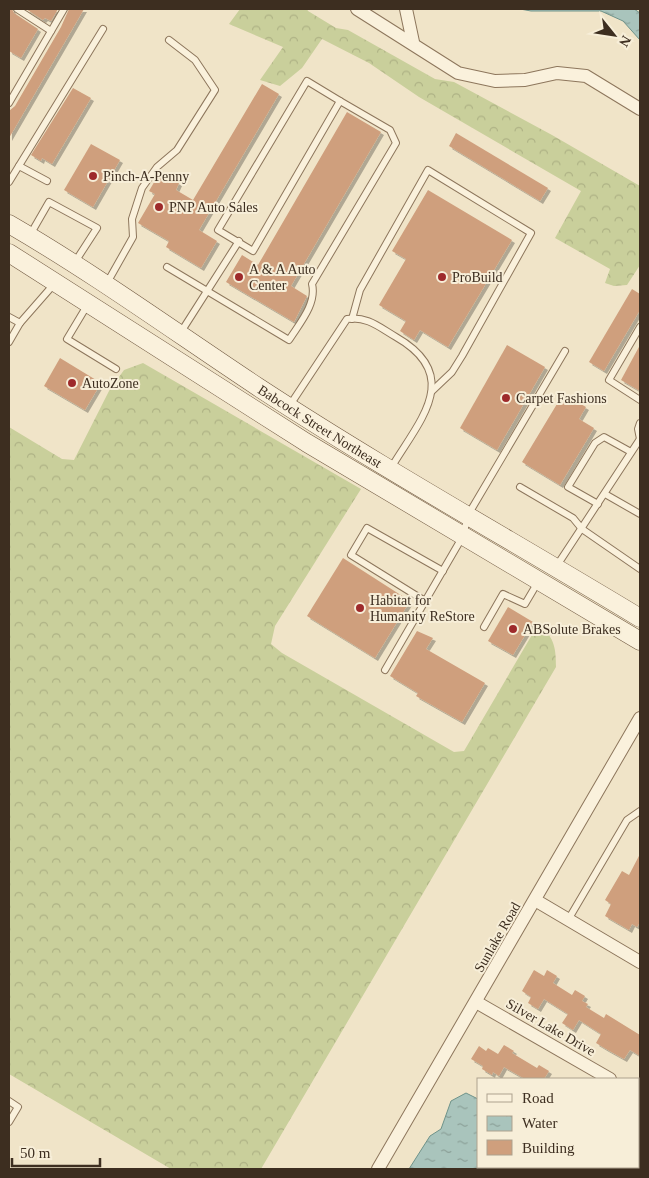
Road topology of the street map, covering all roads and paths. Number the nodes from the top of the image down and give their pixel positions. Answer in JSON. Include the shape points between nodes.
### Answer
{"nodes":[{"id":1,"x":17,"y":9,"type":"edge"},
{"id":2,"x":64,"y":9,"type":"edge"},
{"id":3,"x":357,"y":9,"type":"edge"},
{"id":4,"x":406,"y":9,"type":"edge"},
{"id":5,"x":102,"y":29,"type":"dead end"},
{"id":6,"x":51,"y":31,"type":"junction"},
{"id":7,"x":169,"y":40,"type":"dead end"},
{"id":8,"x":413,"y":42,"type":"junction"},
{"id":9,"x":340,"y":101,"type":"junction"},
{"id":10,"x":9,"y":103,"type":"edge"},
{"id":11,"x":640,"y":109,"type":"edge"},
{"id":12,"x":19,"y":166,"type":"junction"},
{"id":13,"x":47,"y":181,"type":"dead end"},
{"id":14,"x":9,"y":182,"type":"edge"},
{"id":15,"x":9,"y":224,"type":"edge"},
{"id":16,"x":30,"y":236,"type":"junction"},
{"id":17,"x":239,"y":241,"type":"junction"},
{"id":18,"x":14,"y":256,"type":"edge"},
{"id":19,"x":74,"y":264,"type":"junction"},
{"id":20,"x":167,"y":267,"type":"dead end"},
{"id":21,"x":56,"y":282,"type":"junction"},
{"id":22,"x":106,"y":284,"type":"junction"},
{"id":23,"x":207,"y":290,"type":"junction"},
{"id":24,"x":89,"y":303,"type":"junction"},
{"id":25,"x":9,"y":317,"type":"edge"},
{"id":26,"x":352,"y":319,"type":"junction"},
{"id":27,"x":20,"y":323,"type":"junction"},
{"id":28,"x":640,"y":327,"type":"edge"},
{"id":29,"x":180,"y":333,"type":"junction"},
{"id":30,"x":9,"y":342,"type":"edge"},
{"id":31,"x":565,"y":351,"type":"dead end"},
{"id":32,"x":116,"y":368,"type":"dead end"},
{"id":33,"x":432,"y":392,"type":"junction"},
{"id":34,"x":640,"y":400,"type":"edge"},
{"id":35,"x":289,"y":406,"type":"junction"},
{"id":36,"x":640,"y":423,"type":"edge"},
{"id":37,"x":640,"y":439,"type":"edge"},
{"id":38,"x":631,"y":452,"type":"junction"},
{"id":39,"x":391,"y":468,"type":"junction"},
{"id":40,"x":520,"y":487,"type":"dead end"},
{"id":41,"x":604,"y":494,"type":"junction"},
{"id":42,"x":598,"y":504,"type":"junction"},
{"id":43,"x":640,"y":514,"type":"edge"},
{"id":44,"x":468,"y":515,"type":"junction"},
{"id":45,"x":582,"y":529,"type":"junction"},
{"id":46,"x":463,"y":536,"type":"junction"},
{"id":47,"x":556,"y":567,"type":"junction"},
{"id":48,"x":640,"y":569,"type":"edge"},
{"id":49,"x":443,"y":571,"type":"junction"},
{"id":50,"x":538,"y":580,"type":"junction"},
{"id":51,"x":426,"y":601,"type":"junction"},
{"id":52,"x":640,"y":618,"type":"edge"},
{"id":53,"x":484,"y":627,"type":"dead end"},
{"id":54,"x":640,"y":641,"type":"edge"},
{"id":55,"x":385,"y":670,"type":"dead end"},
{"id":56,"x":640,"y":718,"type":"edge"},
{"id":57,"x":640,"y":811,"type":"edge"},
{"id":58,"x":535,"y":900,"type":"junction"},
{"id":59,"x":568,"y":920,"type":"junction"},
{"id":60,"x":640,"y":962,"type":"edge"},
{"id":61,"x":476,"y":1002,"type":"junction"},
{"id":62,"x":608,"y":1078,"type":"edge"},
{"id":63,"x":9,"y":1101,"type":"edge"},
{"id":64,"x":9,"y":1122,"type":"edge"},
{"id":65,"x":378,"y":1169,"type":"edge"}],
"edges":[{"from":1,"to":6,"type":"lane"},
{"from":2,"to":6,"type":"lane"},
{"from":3,"to":8,"type":"street"},
{"from":4,"to":8,"type":"street"},
{"from":5,"to":12,"type":"lane"},
{"from":6,"to":10,"type":"lane"},
{"from":7,"to":22,"type":"lane","via":[[195,60],[216,90],[177,150],[157,167],[142,188],[132,219],[133,237]]},
{"from":8,"to":11,"type":"street","via":[[458,73],[495,81],[525,80],[557,73],[586,76]]},
{"from":9,"to":17,"type":"lane","via":[[253,251]]},
{"from":9,"to":17,"type":"lane","via":[[307,81],[218,230]]},
{"from":9,"to":23,"type":"lane","via":[[390,130],[396,143],[312,284],[314,292],[305,317],[288,340]]},
{"from":12,"to":13,"type":"lane"},
{"from":12,"to":14,"type":"lane"},
{"from":15,"to":16,"type":"main road","name":"Babcock Street Northeast"},
{"from":16,"to":19,"type":"main road","name":"Babcock Street Northeast"},
{"from":16,"to":19,"type":"lane","via":[[49,202],[96,228]]},
{"from":17,"to":23,"type":"lane"},
{"from":18,"to":19,"type":"main road"},
{"from":18,"to":21,"type":"main road","name":"Babcock Street Northeast"},
{"from":19,"to":22,"type":"main road","name":"Babcock Street Northeast"},
{"from":20,"to":23,"type":"lane"},
{"from":21,"to":22,"type":"main road"},
{"from":21,"to":24,"type":"main road","name":"Babcock Street Northeast"},
{"from":21,"to":27,"type":"lane"},
{"from":22,"to":29,"type":"main road","name":"Babcock Street Northeast"},
{"from":23,"to":29,"type":"lane"},
{"from":24,"to":32,"type":"lane","via":[[67,339]]},
{"from":24,"to":46,"type":"main road","name":"Babcock Street Northeast","via":[[307,443]]},
{"from":25,"to":27,"type":"lane"},
{"from":26,"to":33,"type":"lane","via":[[360,317],[407,344],[426,361]]},
{"from":26,"to":33,"type":"lane","via":[[360,290],[428,170],[531,233],[462,356],[452,372]]},
{"from":26,"to":35,"type":"lane","via":[[347,319]]},
{"from":27,"to":30,"type":"lane"},
{"from":28,"to":34,"type":"lane","via":[[609,380]]},
{"from":29,"to":35,"type":"main road","name":"Babcock Street Northeast"},
{"from":31,"to":44,"type":"lane"},
{"from":33,"to":39,"type":"lane","via":[[423,417]]},
{"from":35,"to":39,"type":"main road","name":"Babcock Street Northeast"},
{"from":36,"to":37,"type":"lane"},
{"from":37,"to":38,"type":"lane"},
{"from":38,"to":41,"type":"lane"},
{"from":38,"to":42,"type":"lane","via":[[604,437],[595,443],[568,487]]},
{"from":39,"to":44,"type":"main road","name":"Babcock Street Northeast"},
{"from":40,"to":45,"type":"lane","via":[[573,518]]},
{"from":41,"to":42,"type":"lane"},
{"from":41,"to":43,"type":"lane"},
{"from":42,"to":45,"type":"lane"},
{"from":44,"to":46,"type":"lane"},
{"from":44,"to":47,"type":"main road","name":"Babcock Street Northeast"},
{"from":45,"to":47,"type":"lane"},
{"from":45,"to":48,"type":"lane"},
{"from":46,"to":49,"type":"lane"},
{"from":46,"to":50,"type":"main road","name":"Babcock Street Northeast"},
{"from":47,"to":52,"type":"main road","name":"Babcock Street Northeast"},
{"from":49,"to":51,"type":"lane"},
{"from":49,"to":51,"type":"lane","via":[[368,528],[351,555]]},
{"from":50,"to":53,"type":"lane","via":[[524,604],[503,594]]},
{"from":50,"to":54,"type":"main road","name":"Babcock Street Northeast"},
{"from":51,"to":55,"type":"lane"},
{"from":56,"to":58,"type":"street","name":"Sunlake Road"},
{"from":57,"to":59,"type":"lane","via":[[627,820]]},
{"from":58,"to":59,"type":"street"},
{"from":58,"to":61,"type":"street","name":"Sunlake Road"},
{"from":59,"to":60,"type":"street"},
{"from":61,"to":62,"type":"street","name":"Silver Lake Drive"},
{"from":61,"to":65,"type":"street","name":"Sunlake Road"},
{"from":63,"to":64,"type":"lane","via":[[18,1106]]}]}
